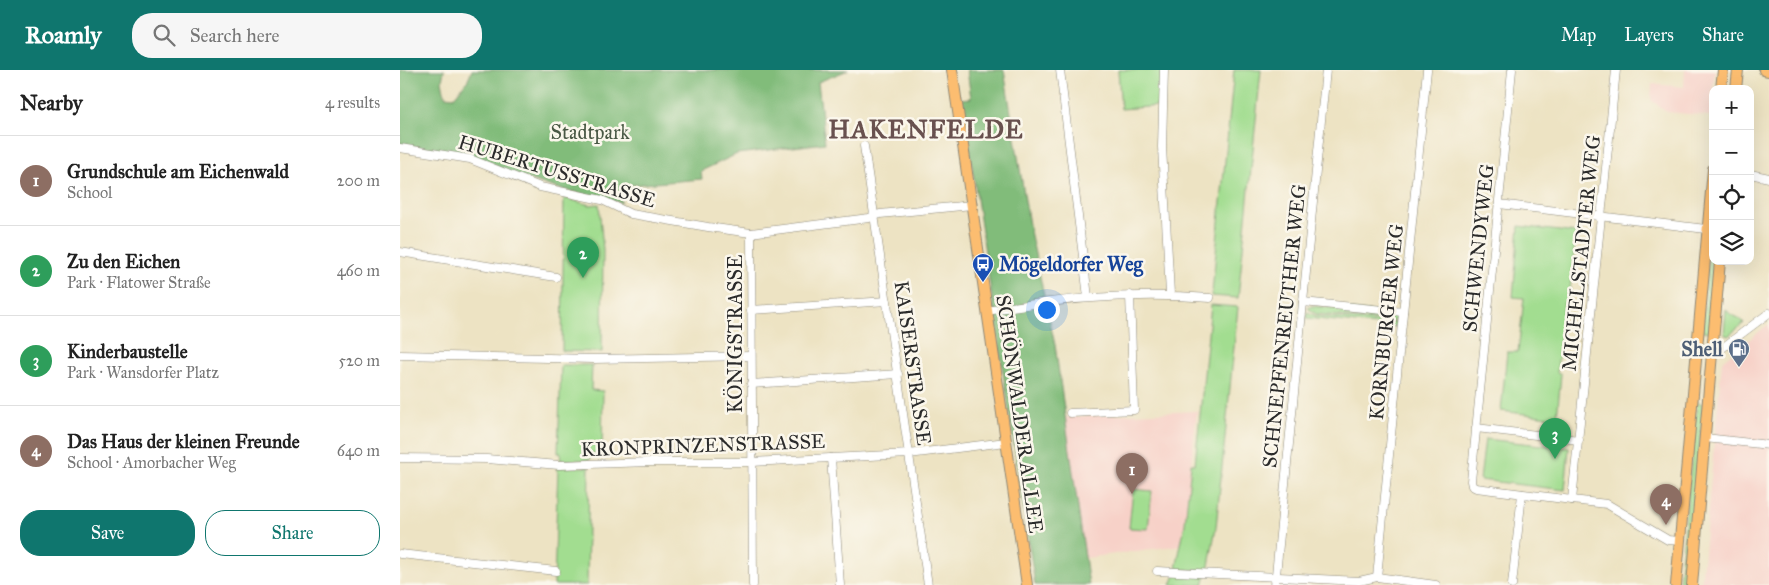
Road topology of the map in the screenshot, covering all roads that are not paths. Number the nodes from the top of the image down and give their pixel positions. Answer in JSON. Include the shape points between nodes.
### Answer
{"nodes":[{"id":1,"x":952,"y":70,"type":"edge"},
{"id":2,"x":1060,"y":70,"type":"edge"},
{"id":3,"x":1164,"y":70,"type":"edge"},
{"id":4,"x":1326,"y":70,"type":"edge"},
{"id":5,"x":1427,"y":70,"type":"edge"},
{"id":6,"x":1512,"y":70,"type":"edge"},
{"id":7,"x":1616,"y":70,"type":"edge"},
{"id":8,"x":1723,"y":70,"type":"edge"},
{"id":9,"x":1738,"y":70,"type":"edge"},
{"id":10,"x":1764,"y":70,"type":"edge"},
{"id":11,"x":1769,"y":71,"type":"edge"},
{"id":12,"x":1721,"y":85,"type":"edge"},
{"id":13,"x":1736,"y":85,"type":"edge"},
{"id":14,"x":864,"y":146,"type":"dead end"},
{"id":15,"x":400,"y":148,"type":"edge"},
{"id":16,"x":1712,"y":175,"type":"edge"},
{"id":17,"x":1754,"y":175,"type":"edge"},
{"id":18,"x":1769,"y":178,"type":"edge"},
{"id":19,"x":1498,"y":204,"type":"junction"},
{"id":20,"x":972,"y":205,"type":"junction"},
{"id":21,"x":875,"y":216,"type":"junction"},
{"id":22,"x":1601,"y":217,"type":"junction"},
{"id":23,"x":1706,"y":229,"type":"junction"},
{"id":24,"x":750,"y":233,"type":"junction"},
{"id":25,"x":400,"y":252,"type":"edge"},
{"id":26,"x":1720,"y":265,"type":"edge"},
{"id":27,"x":556,"y":277,"type":"dead end"},
{"id":28,"x":1170,"y":294,"type":"junction"},
{"id":29,"x":1130,"y":295,"type":"junction"},
{"id":30,"x":1088,"y":297,"type":"junction"},
{"id":31,"x":1210,"y":298,"type":"dead end"},
{"id":32,"x":887,"y":301,"type":"junction"},
{"id":33,"x":1303,"y":302,"type":"junction"},
{"id":34,"x":751,"y":310,"type":"junction"},
{"id":35,"x":987,"y":311,"type":"junction"},
{"id":36,"x":1404,"y":312,"type":"junction"},
{"id":37,"x":1769,"y":312,"type":"edge"},
{"id":38,"x":1696,"y":348,"type":"junction"},
{"id":39,"x":1712,"y":349,"type":"junction"},
{"id":40,"x":400,"y":355,"type":"edge"},
{"id":41,"x":751,"y":356,"type":"junction"},
{"id":42,"x":898,"y":374,"type":"junction"},
{"id":43,"x":751,"y":384,"type":"junction"},
{"id":44,"x":1070,"y":412,"type":"dead end"},
{"id":45,"x":1476,"y":428,"type":"junction"},
{"id":46,"x":1705,"y":438,"type":"junction"},
{"id":47,"x":1579,"y":440,"type":"junction"},
{"id":48,"x":1006,"y":442,"type":"junction"},
{"id":49,"x":1769,"y":444,"type":"edge"},
{"id":50,"x":909,"y":454,"type":"junction"},
{"id":51,"x":400,"y":458,"type":"edge"},
{"id":52,"x":831,"y":458,"type":"junction"},
{"id":53,"x":752,"y":462,"type":"junction"},
{"id":54,"x":1522,"y":494,"type":"junction"},
{"id":55,"x":1572,"y":500,"type":"junction"},
{"id":56,"x":1680,"y":541,"type":"junction"},
{"id":57,"x":400,"y":554,"type":"edge"},
{"id":58,"x":556,"y":571,"type":"dead end"},
{"id":59,"x":1157,"y":571,"type":"dead end"},
{"id":60,"x":1377,"y":577,"type":"junction"},
{"id":61,"x":1275,"y":581,"type":"edge"},
{"id":62,"x":1404,"y":583,"type":"edge"},
{"id":63,"x":753,"y":585,"type":"edge"},
{"id":64,"x":840,"y":585,"type":"edge"},
{"id":65,"x":928,"y":585,"type":"edge"},
{"id":66,"x":1027,"y":585,"type":"edge"},
{"id":67,"x":1436,"y":585,"type":"edge"},
{"id":68,"x":1512,"y":585,"type":"edge"},
{"id":69,"x":1676,"y":585,"type":"edge"},
{"id":70,"x":1692,"y":585,"type":"edge"}],
"edges":[{"from":1,"to":20,"type":"main road","name":"SCHÖNWALDER ALLEE"},
{"from":2,"to":30,"type":"street"},
{"from":3,"to":28,"type":"street","via":[[1162,147]]},
{"from":4,"to":33,"type":"street","name":"SCHNEPFENREUTHER WEG"},
{"from":5,"to":36,"type":"street","name":"KORNBURGER WEG"},
{"from":6,"to":19,"type":"street","name":"SCHWENDYWEG"},
{"from":7,"to":22,"type":"street","name":"MICHELSTADTER WEG"},
{"from":8,"to":12,"type":"main road"},
{"from":9,"to":13,"type":"main road"},
{"from":10,"to":11,"type":"main road"},
{"from":14,"to":21,"type":"street","name":"KAISERSTRASSE"},
{"from":15,"to":24,"type":"street","name":"HUBERTUSSTRASSE","via":[[459,156],[540,187],[602,200],[631,214]]},
{"from":16,"to":23,"type":"main road"},
{"from":17,"to":18,"type":"street"},
{"from":19,"to":22,"type":"street"},
{"from":19,"to":45,"type":"street","name":"SCHWENDYWEG"},
{"from":20,"to":21,"type":"street","name":"HUBERTUSSTRASSE"},
{"from":20,"to":35,"type":"main road","name":"SCHÖNWALDER ALLEE"},
{"from":21,"to":24,"type":"street","name":"HUBERTUSSTRASSE"},
{"from":21,"to":32,"type":"street","name":"KAISERSTRASSE"},
{"from":22,"to":23,"type":"street"},
{"from":22,"to":47,"type":"street","name":"MICHELSTADTER WEG"},
{"from":23,"to":38,"type":"main road"},
{"from":24,"to":34,"type":"street","name":"KÖNIGSTRASSE"},
{"from":25,"to":27,"type":"street"},
{"from":26,"to":39,"type":"main road"},
{"from":28,"to":29,"type":"street"},
{"from":28,"to":31,"type":"street"},
{"from":29,"to":30,"type":"street"},
{"from":29,"to":44,"type":"street","via":[[1134,410]]},
{"from":30,"to":35,"type":"street"},
{"from":32,"to":34,"type":"street"},
{"from":32,"to":42,"type":"street","name":"KAISERSTRASSE"},
{"from":33,"to":36,"type":"street"},
{"from":33,"to":61,"type":"street","name":"SCHNEPFENREUTHER WEG"},
{"from":34,"to":41,"type":"street","name":"KÖNIGSTRASSE"},
{"from":35,"to":48,"type":"main road","name":"SCHÖNWALDER ALLEE"},
{"from":36,"to":60,"type":"street","name":"KORNBURGER WEG"},
{"from":37,"to":39,"type":"street","via":[[1721,350]]},
{"from":38,"to":39,"type":"street"},
{"from":38,"to":56,"type":"main road"},
{"from":39,"to":46,"type":"main road"},
{"from":40,"to":41,"type":"street","via":[[594,359]]},
{"from":41,"to":43,"type":"street","name":"KÖNIGSTRASSE"},
{"from":42,"to":43,"type":"street"},
{"from":42,"to":50,"type":"street","name":"KAISERSTRASSE"},
{"from":43,"to":53,"type":"street","name":"KÖNIGSTRASSE"},
{"from":45,"to":47,"type":"street"},
{"from":45,"to":54,"type":"street","name":"SCHWENDYWEG","via":[[1472,486]]},
{"from":46,"to":49,"type":"street"},
{"from":46,"to":70,"type":"main road"},
{"from":47,"to":55,"type":"street","name":"MICHELSTADTER WEG"},
{"from":48,"to":50,"type":"street","name":"KRONPRINZENSTRASSE"},
{"from":48,"to":66,"type":"main road","name":"SCHÖNWALDER ALLEE"},
{"from":50,"to":52,"type":"street","name":"KRONPRINZENSTRASSE"},
{"from":50,"to":65,"type":"street","name":"KAISERSTRASSE"},
{"from":51,"to":53,"type":"street","name":"KRONPRINZENSTRASSE","via":[[487,459],[559,465]]},
{"from":52,"to":53,"type":"street","name":"KRONPRINZENSTRASSE"},
{"from":52,"to":64,"type":"street"},
{"from":53,"to":63,"type":"street","name":"KÖNIGSTRASSE"},
{"from":54,"to":55,"type":"street"},
{"from":54,"to":68,"type":"street"},
{"from":55,"to":56,"type":"street","via":[[1607,504],[1668,540]]},
{"from":56,"to":69,"type":"main road"},
{"from":57,"to":58,"type":"street"},
{"from":59,"to":61,"type":"street"},
{"from":60,"to":61,"type":"street"},
{"from":60,"to":62,"type":"street"},
{"from":62,"to":67,"type":"street"}]}
